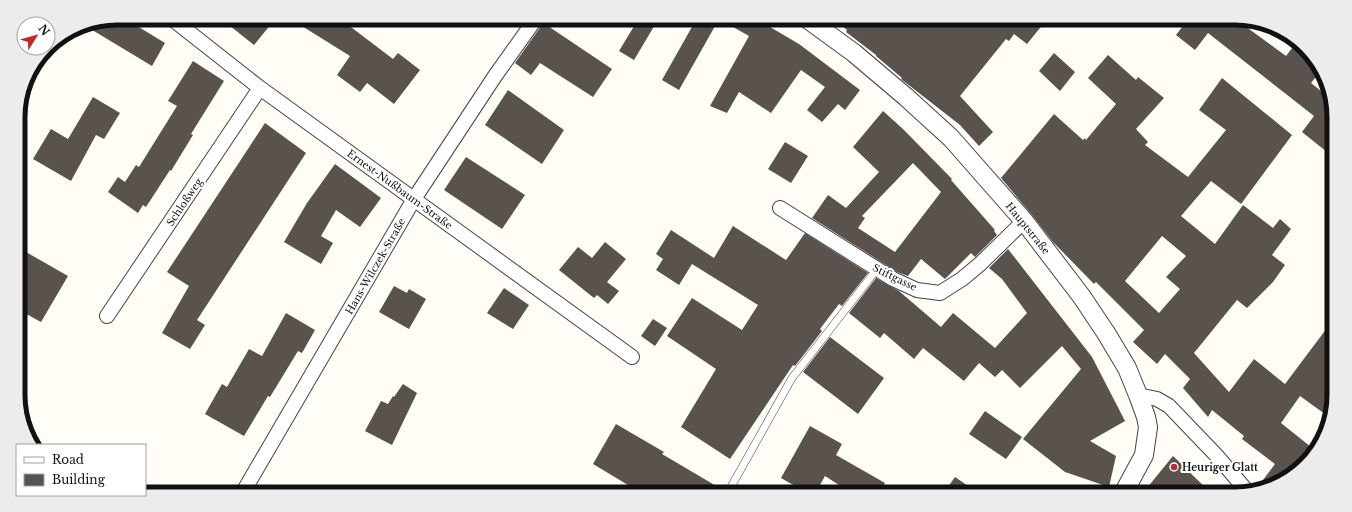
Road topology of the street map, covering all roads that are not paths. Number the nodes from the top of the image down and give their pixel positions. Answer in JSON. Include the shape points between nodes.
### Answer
{"nodes":[{"id":1,"x":181,"y":25,"type":"edge"},
{"id":2,"x":531,"y":25,"type":"edge"},
{"id":3,"x":816,"y":25,"type":"edge"},
{"id":4,"x":260,"y":88,"type":"junction"},
{"id":5,"x":414,"y":199,"type":"junction"},
{"id":6,"x":780,"y":208,"type":"dead end"},
{"id":7,"x":1024,"y":221,"type":"junction"},
{"id":8,"x":877,"y":269,"type":"junction"},
{"id":9,"x":107,"y":316,"type":"dead end"},
{"id":10,"x":632,"y":358,"type":"dead end"},
{"id":11,"x":1138,"y":395,"type":"junction"},
{"id":12,"x":1244,"y":486,"type":"edge"},
{"id":13,"x":246,"y":487,"type":"edge"},
{"id":14,"x":731,"y":487,"type":"edge"},
{"id":15,"x":1126,"y":487,"type":"edge"}],
"edges":[{"from":1,"to":4,"type":"street","name":"Ernest-Nußbaum-Straße"},
{"from":2,"to":5,"type":"street","name":"Hans-Wilczek-Straße"},
{"from":3,"to":7,"type":"street","name":"Hauptstraße","via":[[854,53],[951,138]]},
{"from":4,"to":5,"type":"street","name":"Ernest-Nußbaum-Straße"},
{"from":4,"to":9,"type":"street","name":"Schloßweg"},
{"from":5,"to":10,"type":"street","name":"Ernest-Nußbaum-Straße"},
{"from":5,"to":13,"type":"street","name":"Hans-Wilczek-Straße"},
{"from":6,"to":8,"type":"street","name":"Stiftgasse"},
{"from":7,"to":8,"type":"street","name":"Stiftgasse","via":[[980,264],[940,293],[917,290]]},
{"from":7,"to":11,"type":"street","name":"Hauptstraße","via":[[1106,333],[1127,368]]},
{"from":8,"to":14,"type":"lane","via":[[792,378]]},
{"from":11,"to":12,"type":"street","via":[[1158,399],[1168,406]]},
{"from":11,"to":15,"type":"street","name":"Hauptstraße","via":[[1146,417],[1147,436],[1144,455]]}]}
